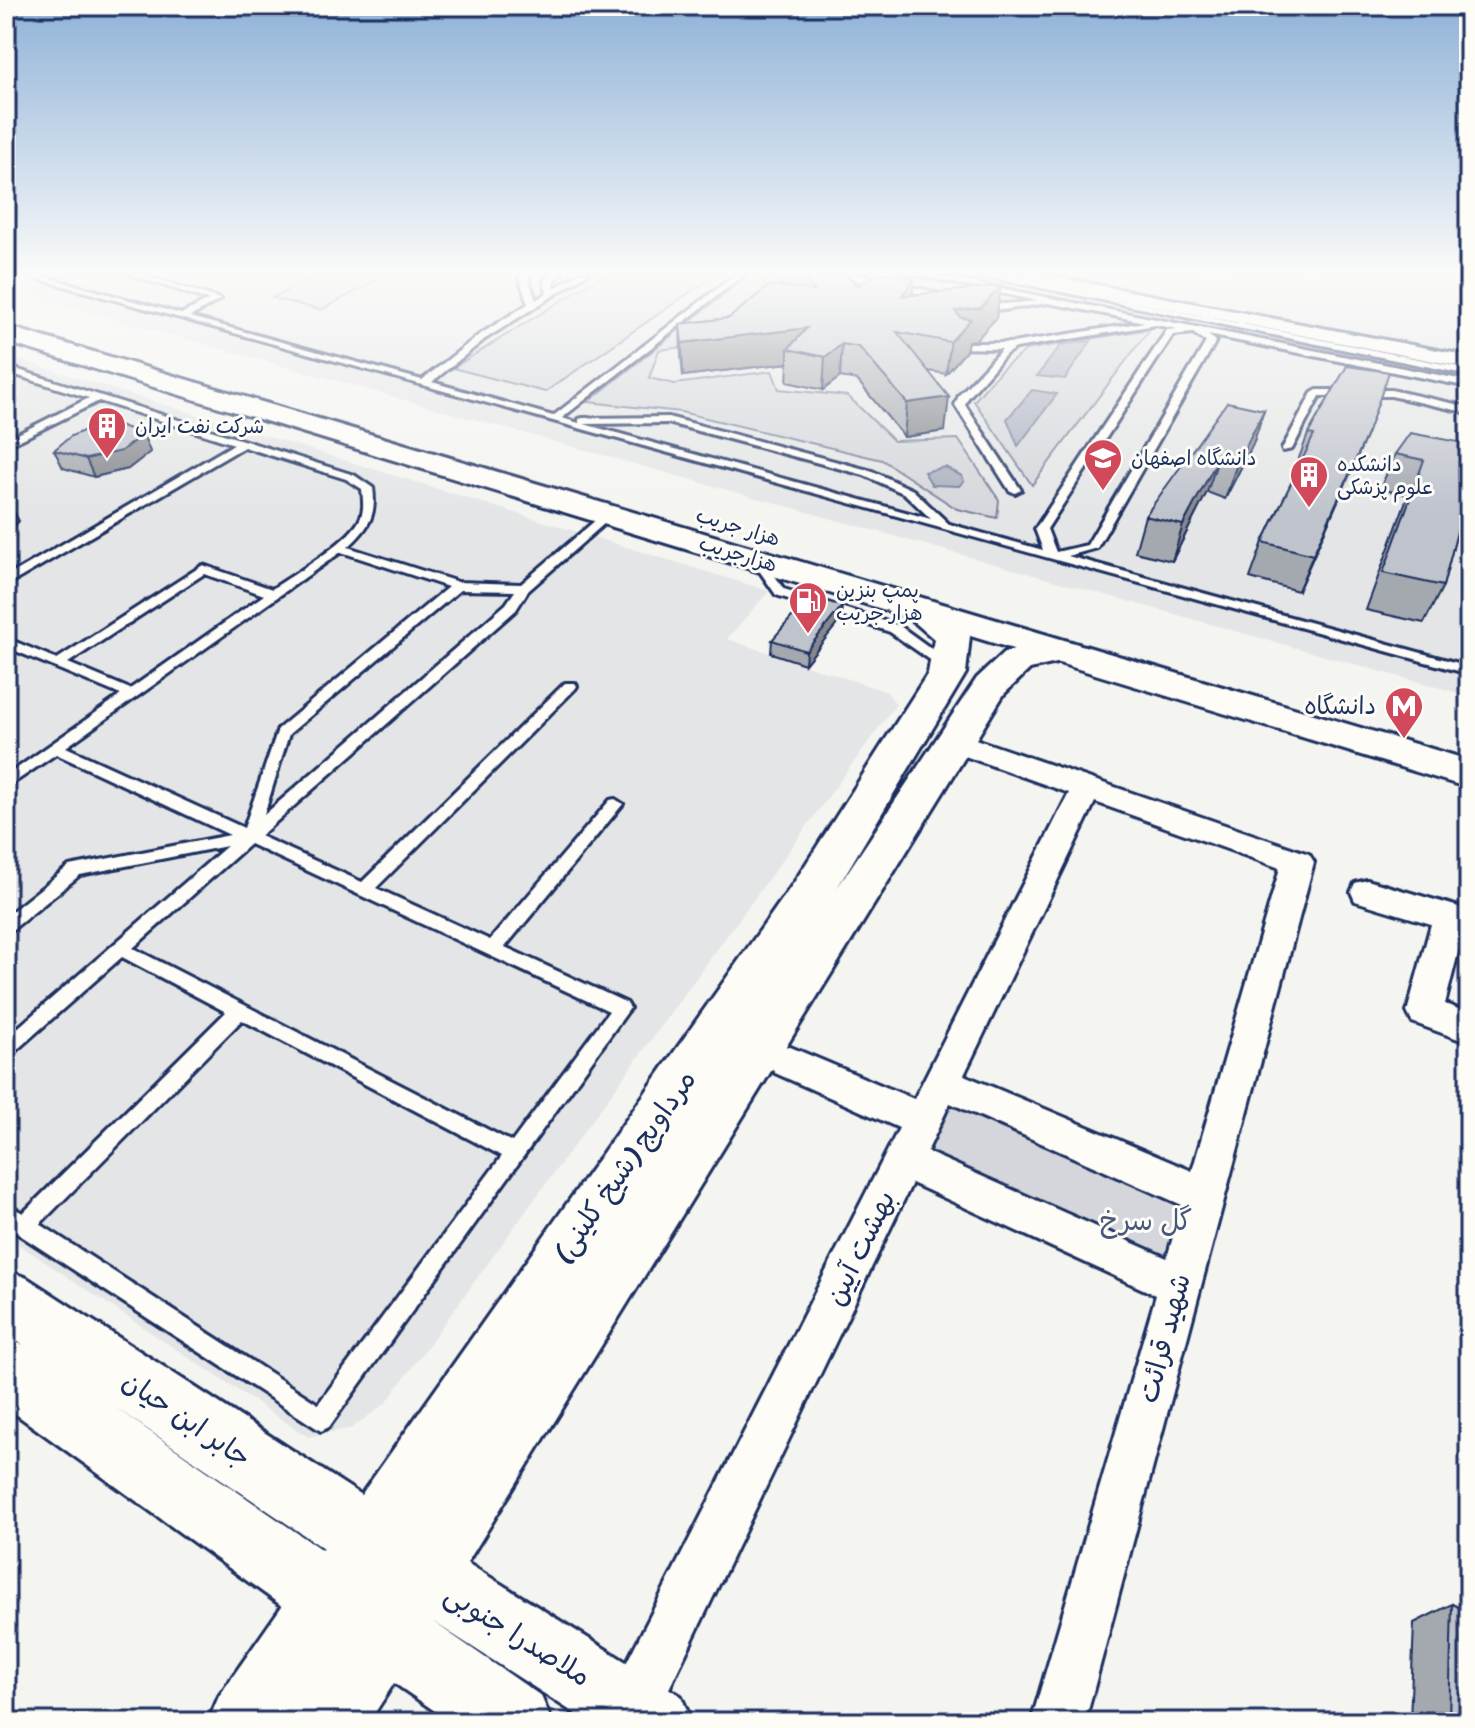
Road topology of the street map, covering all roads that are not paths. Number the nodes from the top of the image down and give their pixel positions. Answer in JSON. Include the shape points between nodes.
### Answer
{"nodes":[{"id":1,"x":71,"y":354,"type":"edge"},
{"id":2,"x":156,"y":354,"type":"edge"},
{"id":3,"x":320,"y":354,"type":"edge"},
{"id":4,"x":461,"y":354,"type":"edge"},
{"id":5,"x":643,"y":354,"type":"edge"},
{"id":6,"x":1002,"y":354,"type":"edge"},
{"id":7,"x":1156,"y":354,"type":"edge"},
{"id":8,"x":1204,"y":354,"type":"edge"},
{"id":9,"x":1313,"y":354,"type":"edge"},
{"id":10,"x":1381,"y":354,"type":"edge"},
{"id":11,"x":1429,"y":354,"type":"edge"},
{"id":12,"x":1398,"y":357,"type":"junction"},
{"id":13,"x":1469,"y":362,"type":"edge"},
{"id":14,"x":6,"y":369,"type":"edge"},
{"id":15,"x":1395,"y":370,"type":"junction"},
{"id":16,"x":1469,"y":372,"type":"edge"},
{"id":17,"x":426,"y":382,"type":"junction"},
{"id":18,"x":1469,"y":384,"type":"edge"},
{"id":19,"x":1391,"y":393,"type":"junction"},
{"id":20,"x":98,"y":398,"type":"junction"},
{"id":21,"x":946,"y":399,"type":"edge"},
{"id":22,"x":960,"y":405,"type":"junction"},
{"id":23,"x":1469,"y":410,"type":"edge"},
{"id":24,"x":561,"y":421,"type":"junction"},
{"id":25,"x":244,"y":443,"type":"junction"},
{"id":26,"x":6,"y":444,"type":"edge"},
{"id":27,"x":1287,"y":449,"type":"dead end"},
{"id":28,"x":1015,"y":490,"type":"dead end"},
{"id":29,"x":608,"y":515,"type":"junction"},
{"id":30,"x":948,"y":529,"type":"junction"},
{"id":31,"x":339,"y":548,"type":"junction"},
{"id":32,"x":1052,"y":556,"type":"junction"},
{"id":33,"x":758,"y":560,"type":"junction"},
{"id":34,"x":6,"y":582,"type":"edge"},
{"id":35,"x":457,"y":586,"type":"junction"},
{"id":36,"x":524,"y":588,"type":"junction"},
{"id":37,"x":274,"y":594,"type":"junction"},
{"id":38,"x":915,"y":607,"type":"junction"},
{"id":39,"x":6,"y":642,"type":"edge"},
{"id":40,"x":1061,"y":651,"type":"junction"},
{"id":41,"x":58,"y":664,"type":"junction"},
{"id":42,"x":948,"y":665,"type":"junction"},
{"id":43,"x":1469,"y":670,"type":"edge"},
{"id":44,"x":570,"y":686,"type":"dead end"},
{"id":45,"x":132,"y":695,"type":"junction"},
{"id":46,"x":955,"y":742,"type":"junction"},
{"id":47,"x":1469,"y":745,"type":"edge"},
{"id":48,"x":55,"y":748,"type":"junction"},
{"id":49,"x":1469,"y":774,"type":"edge"},
{"id":50,"x":6,"y":783,"type":"edge"},
{"id":51,"x":1087,"y":788,"type":"junction"},
{"id":52,"x":615,"y":804,"type":"dead end"},
{"id":53,"x":249,"y":837,"type":"junction"},
{"id":54,"x":364,"y":890,"type":"junction"},
{"id":55,"x":1367,"y":892,"type":"dead end"},
{"id":56,"x":830,"y":901,"type":"junction"},
{"id":57,"x":6,"y":925,"type":"edge"},
{"id":58,"x":121,"y":949,"type":"junction"},
{"id":59,"x":493,"y":949,"type":"junction"},
{"id":60,"x":240,"y":1010,"type":"junction"},
{"id":61,"x":1469,"y":1028,"type":"edge"},
{"id":62,"x":6,"y":1049,"type":"edge"},
{"id":63,"x":788,"y":1062,"type":"dead end"},
{"id":64,"x":941,"y":1082,"type":"junction"},
{"id":65,"x":923,"y":1121,"type":"junction"},
{"id":66,"x":515,"y":1153,"type":"junction"},
{"id":67,"x":904,"y":1160,"type":"junction"},
{"id":68,"x":1203,"y":1195,"type":"junction"},
{"id":69,"x":15,"y":1220,"type":"edge"},
{"id":70,"x":1178,"y":1284,"type":"junction"},
{"id":71,"x":10,"y":1325,"type":"edge"},
{"id":72,"x":395,"y":1557,"type":"junction"},
{"id":73,"x":356,"y":1615,"type":"junction"},
{"id":74,"x":644,"y":1715,"type":"edge"},
{"id":75,"x":245,"y":1722,"type":"edge"},
{"id":76,"x":327,"y":1722,"type":"edge"},
{"id":77,"x":515,"y":1722,"type":"edge"},
{"id":78,"x":1058,"y":1722,"type":"edge"}],
"edges":[{"from":1,"to":29,"type":"main road","name":"هزارجریب"},
{"from":2,"to":47,"type":"main road","name":"هزار جریب"},
{"from":3,"to":17,"type":"lane"},
{"from":4,"to":17,"type":"lane"},
{"from":5,"to":24,"type":"lane"},
{"from":6,"to":22,"type":"lane"},
{"from":7,"to":32,"type":"lane","via":[[1041,529]]},
{"from":8,"to":32,"type":"lane","via":[[1091,548]]},
{"from":9,"to":15,"type":"lane"},
{"from":10,"to":12,"type":"lane"},
{"from":11,"to":13,"type":"street"},
{"from":12,"to":15,"type":"lane"},
{"from":12,"to":16,"type":"lane"},
{"from":14,"to":20,"type":"lane"},
{"from":15,"to":18,"type":"lane"},
{"from":15,"to":19,"type":"lane"},
{"from":17,"to":24,"type":"lane"},
{"from":19,"to":23,"type":"lane"},
{"from":19,"to":27,"type":"lane","via":[[1317,393]]},
{"from":20,"to":25,"type":"lane"},
{"from":20,"to":26,"type":"lane"},
{"from":21,"to":22,"type":"lane"},
{"from":22,"to":28,"type":"lane"},
{"from":24,"to":30,"type":"lane"},
{"from":24,"to":30,"type":"lane","via":[[668,420],[868,473],[909,492]]},
{"from":25,"to":31,"type":"lane","via":[[350,477],[367,488],[371,507],[366,526]]},
{"from":25,"to":34,"type":"lane"},
{"from":29,"to":33,"type":"main road","name":"هزارجریب"},
{"from":29,"to":36,"type":"lane"},
{"from":30,"to":32,"type":"lane"},
{"from":31,"to":35,"type":"lane"},
{"from":31,"to":37,"type":"lane"},
{"from":32,"to":43,"type":"lane"},
{"from":33,"to":38,"type":"main road","name":"هزارجریب"},
{"from":33,"to":42,"type":"lane","via":[[780,592],[895,629]]},
{"from":35,"to":36,"type":"lane"},
{"from":35,"to":53,"type":"lane","via":[[283,732]]},
{"from":36,"to":53,"type":"lane","via":[[511,607]]},
{"from":37,"to":41,"type":"lane","via":[[203,569]]},
{"from":37,"to":45,"type":"lane"},
{"from":38,"to":40,"type":"main road","name":"هزارجریب"},
{"from":38,"to":42,"type":"main road","via":[[952,636]]},
{"from":39,"to":41,"type":"lane"},
{"from":40,"to":46,"type":"main road","name":"مرداویج (شیخ کلینی)","via":[[1018,660],[990,686]]},
{"from":40,"to":49,"type":"main road","name":"هزارجریب"},
{"from":41,"to":45,"type":"lane"},
{"from":42,"to":56,"type":"main road","name":"مرداویج (شیخ کلینی)"},
{"from":44,"to":54,"type":"lane"},
{"from":45,"to":48,"type":"lane"},
{"from":46,"to":51,"type":"street"},
{"from":46,"to":56,"type":"main road","name":"مرداویج (شیخ کلینی)"},
{"from":48,"to":50,"type":"lane"},
{"from":48,"to":53,"type":"lane"},
{"from":51,"to":64,"type":"street","name":"بهشت آیین"},
{"from":51,"to":68,"type":"street","name":"شهید قرائت","via":[[1298,862]]},
{"from":52,"to":59,"type":"lane"},
{"from":53,"to":54,"type":"lane"},
{"from":53,"to":57,"type":"lane","via":[[75,870]]},
{"from":53,"to":58,"type":"lane"},
{"from":54,"to":59,"type":"lane"},
{"from":55,"to":61,"type":"street","via":[[1450,917],[1425,1012]]},
{"from":56,"to":72,"type":"main road","name":"مرداویج (شیخ کلینی)"},
{"from":58,"to":60,"type":"lane"},
{"from":58,"to":62,"type":"lane"},
{"from":59,"to":66,"type":"lane","via":[[621,1008]]},
{"from":60,"to":66,"type":"lane"},
{"from":60,"to":69,"type":"lane"},
{"from":63,"to":65,"type":"street"},
{"from":64,"to":65,"type":"street","name":"بهشت آیین"},
{"from":64,"to":68,"type":"street"},
{"from":65,"to":67,"type":"street","name":"بهشت آیین"},
{"from":66,"to":69,"type":"lane","via":[[321,1419]]},
{"from":67,"to":70,"type":"street"},
{"from":67,"to":74,"type":"street","name":"بهشت آیین"},
{"from":68,"to":70,"type":"street","name":"شهید قرائت"},
{"from":70,"to":78,"type":"street","name":"شهید قرائت"},
{"from":71,"to":72,"type":"main road","name":"جابر ابن حیان"},
{"from":71,"to":73,"type":"main road","name":"جابر ابن حیان"},
{"from":72,"to":73,"type":"main road","name":"مرداویج (شیخ کلینی)"},
{"from":72,"to":74,"type":"main road","name":"ملاصدرا جنوبی"},
{"from":73,"to":75,"type":"main road","name":"مرداویج (شیخ کلینی)"},
{"from":73,"to":76,"type":"main road","name":"مرداویج (شیخ کلینی)"},
{"from":73,"to":77,"type":"main road"}]}
